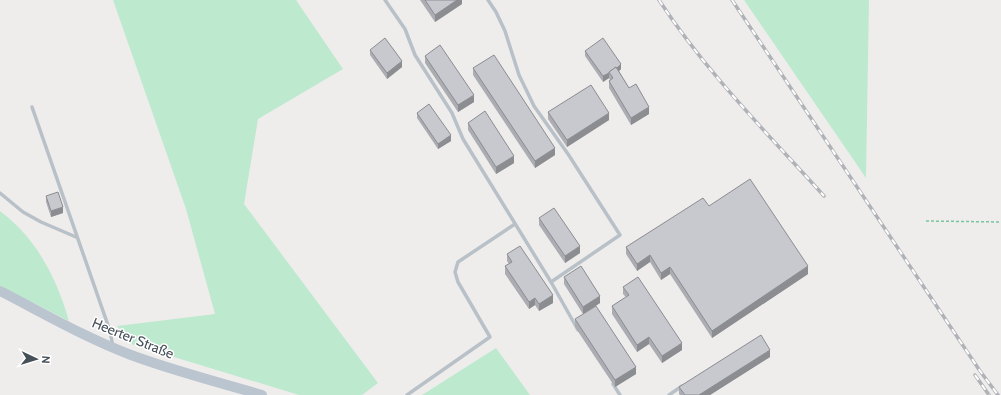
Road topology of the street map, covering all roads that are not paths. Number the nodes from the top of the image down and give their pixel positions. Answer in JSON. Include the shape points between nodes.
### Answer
{"nodes":[{"id":1,"x":385,"y":0,"type":"edge"},
{"id":2,"x":488,"y":0,"type":"edge"},
{"id":3,"x":32,"y":108,"type":"dead end"},
{"id":4,"x":0,"y":192,"type":"edge"},
{"id":5,"x":515,"y":224,"type":"junction"},
{"id":6,"x":76,"y":237,"type":"junction"},
{"id":7,"x":550,"y":282,"type":"junction"},
{"id":8,"x":0,"y":291,"type":"edge"},
{"id":9,"x":580,"y":333,"type":"edge"},
{"id":10,"x":113,"y":348,"type":"junction"},
{"id":11,"x":611,"y":381,"type":"edge"},
{"id":12,"x":686,"y":383,"type":"edge"},
{"id":13,"x":262,"y":395,"type":"edge"},
{"id":14,"x":407,"y":395,"type":"edge"},
{"id":15,"x":620,"y":395,"type":"edge"},
{"id":16,"x":668,"y":395,"type":"edge"}],
"edges":[{"from":1,"to":5,"type":"lane","via":[[405,29],[415,55],[452,113],[463,139]]},
{"from":2,"to":7,"type":"lane","via":[[502,24],[519,75],[534,106],[620,235]]},
{"from":3,"to":6,"type":"lane"},
{"from":4,"to":6,"type":"lane","via":[[23,212]]},
{"from":5,"to":7,"type":"lane"},
{"from":5,"to":14,"type":"lane","via":[[458,262],[455,272],[458,282],[490,337]]},
{"from":6,"to":10,"type":"lane","via":[[110,332]]},
{"from":7,"to":9,"type":"lane"},
{"from":8,"to":10,"type":"main road","name":"Heerter Straße"},
{"from":10,"to":13,"type":"main road","name":"Heerter Straße","via":[[172,370]]},
{"from":11,"to":15,"type":"lane"},
{"from":12,"to":16,"type":"lane"}]}
